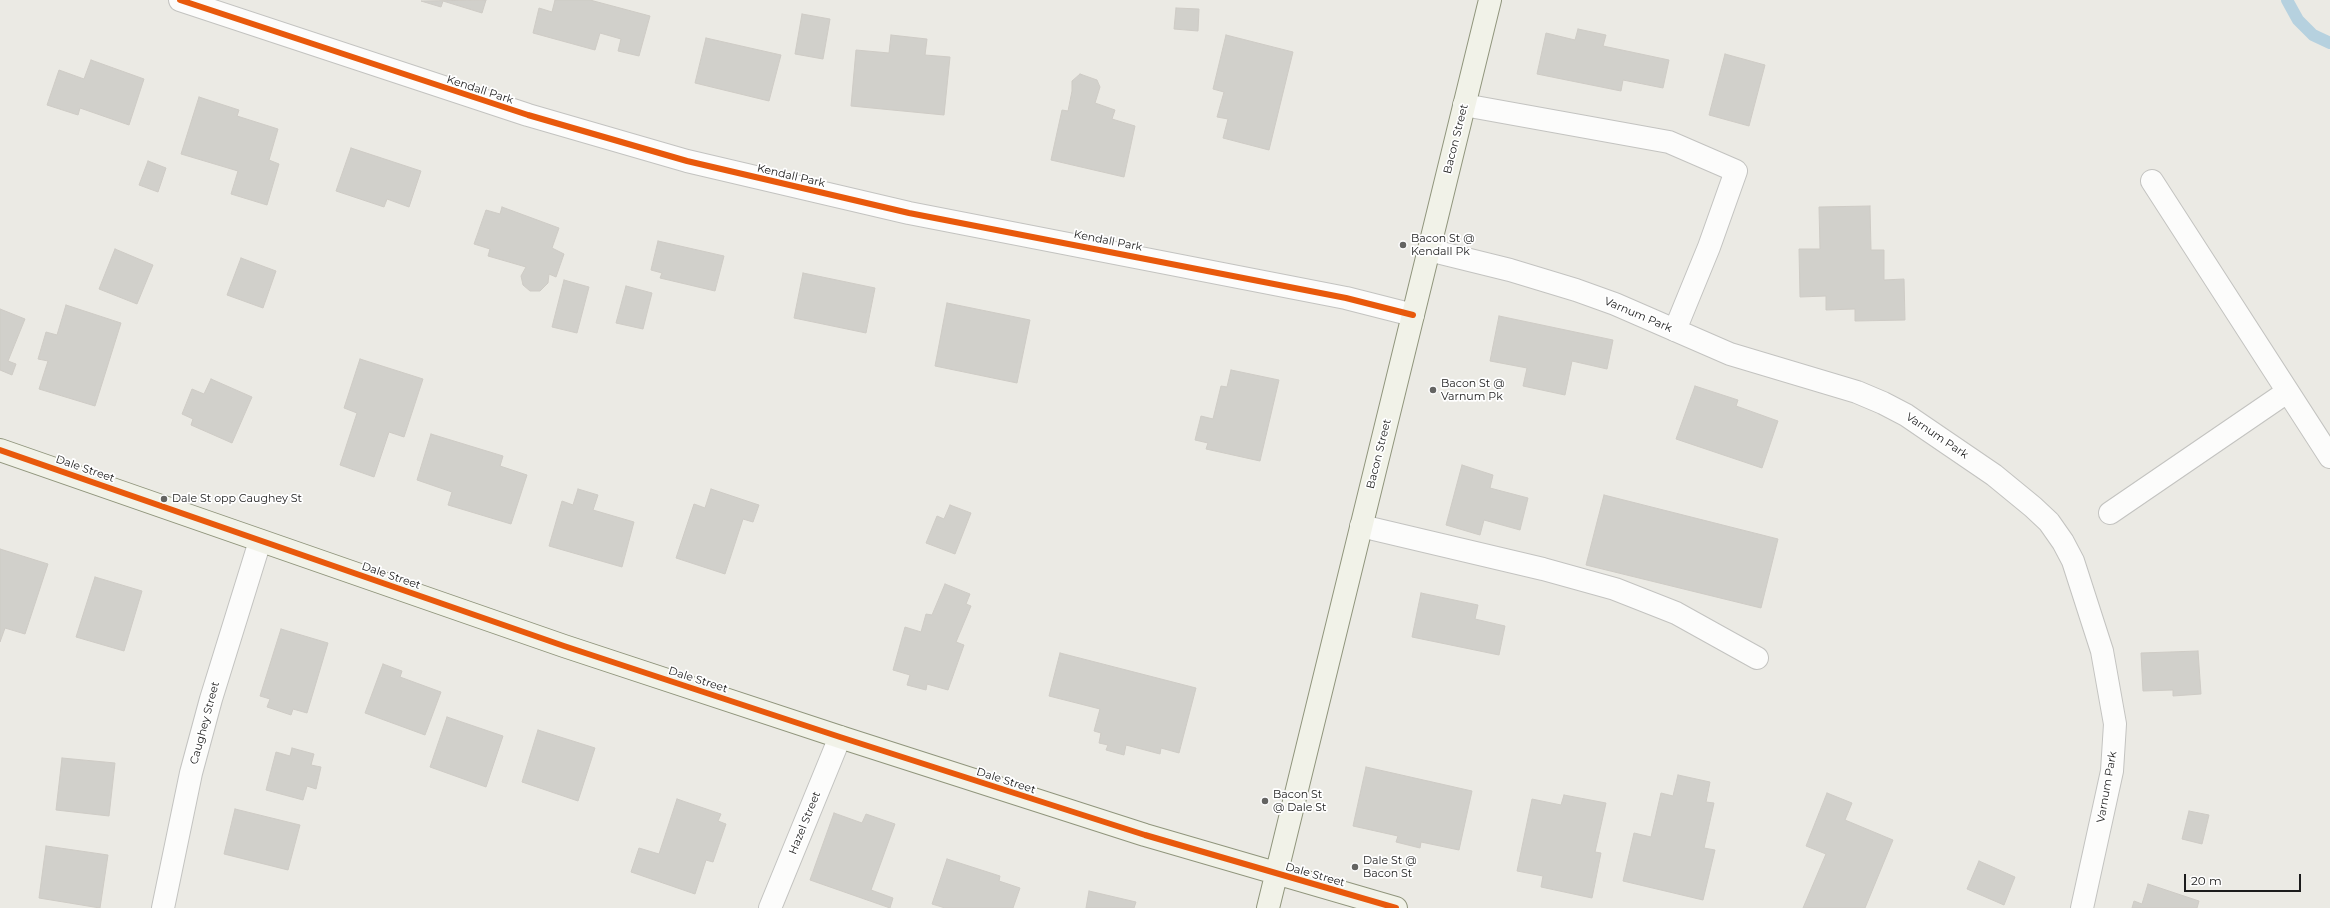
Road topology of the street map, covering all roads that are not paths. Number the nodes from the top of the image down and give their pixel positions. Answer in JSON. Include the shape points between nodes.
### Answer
{"nodes":[{"id":1,"x":180,"y":0,"type":"edge"},
{"id":2,"x":1490,"y":0,"type":"edge"},
{"id":3,"x":1464,"y":105,"type":"junction"},
{"id":4,"x":2152,"y":181,"type":"dead end"},
{"id":5,"x":1429,"y":250,"type":"junction"},
{"id":6,"x":1413,"y":315,"type":"junction"},
{"id":7,"x":1675,"y":330,"type":"junction"},
{"id":8,"x":2287,"y":392,"type":"junction"},
{"id":9,"x":0,"y":450,"type":"edge"},
{"id":10,"x":2330,"y":457,"type":"edge"},
{"id":11,"x":2110,"y":513,"type":"dead end"},
{"id":12,"x":1361,"y":526,"type":"junction"},
{"id":13,"x":260,"y":541,"type":"junction"},
{"id":14,"x":1757,"y":658,"type":"dead end"},
{"id":15,"x":840,"y":737,"type":"junction"},
{"id":16,"x":1276,"y":874,"type":"junction"},
{"id":17,"x":163,"y":908,"type":"edge"},
{"id":18,"x":770,"y":908,"type":"edge"},
{"id":19,"x":1268,"y":908,"type":"edge"},
{"id":20,"x":1396,"y":908,"type":"edge"},
{"id":21,"x":2082,"y":908,"type":"edge"}],
"edges":[{"from":1,"to":6,"type":"street","name":"Kendall Park","via":[[528,115],[695,163],[909,212],[1346,298]]},
{"from":2,"to":3,"type":"street","name":"Bacon Street"},
{"from":3,"to":5,"type":"street","name":"Bacon Street"},
{"from":3,"to":7,"type":"street","via":[[1669,142],[1736,172]]},
{"from":4,"to":8,"type":"street"},
{"from":5,"to":6,"type":"street","name":"Bacon Street"},
{"from":5,"to":7,"type":"street","name":"Varnum Park","via":[[1576,290]]},
{"from":6,"to":12,"type":"street","name":"Bacon Street"},
{"from":7,"to":21,"type":"street","name":"Varnum Park","via":[[1748,360],[1857,392],[1906,415],[2016,492],[2049,522],[2063,542],[2083,589],[2102,651],[2115,724],[2112,771]]},
{"from":8,"to":10,"type":"street"},
{"from":8,"to":11,"type":"street"},
{"from":9,"to":13,"type":"street","name":"Dale Street"},
{"from":12,"to":14,"type":"street","via":[[1543,568],[1615,589],[1676,613]]},
{"from":12,"to":16,"type":"street","name":"Bacon Street"},
{"from":13,"to":15,"type":"street","name":"Dale Street","via":[[564,646]]},
{"from":13,"to":17,"type":"street","name":"Caughey Street","via":[[213,691],[193,765]]},
{"from":15,"to":16,"type":"street","name":"Dale Street","via":[[1038,802]]},
{"from":15,"to":18,"type":"street","name":"Hazel Street"},
{"from":16,"to":19,"type":"street","name":"Bacon Street"},
{"from":16,"to":20,"type":"street","name":"Dale Street"}]}
